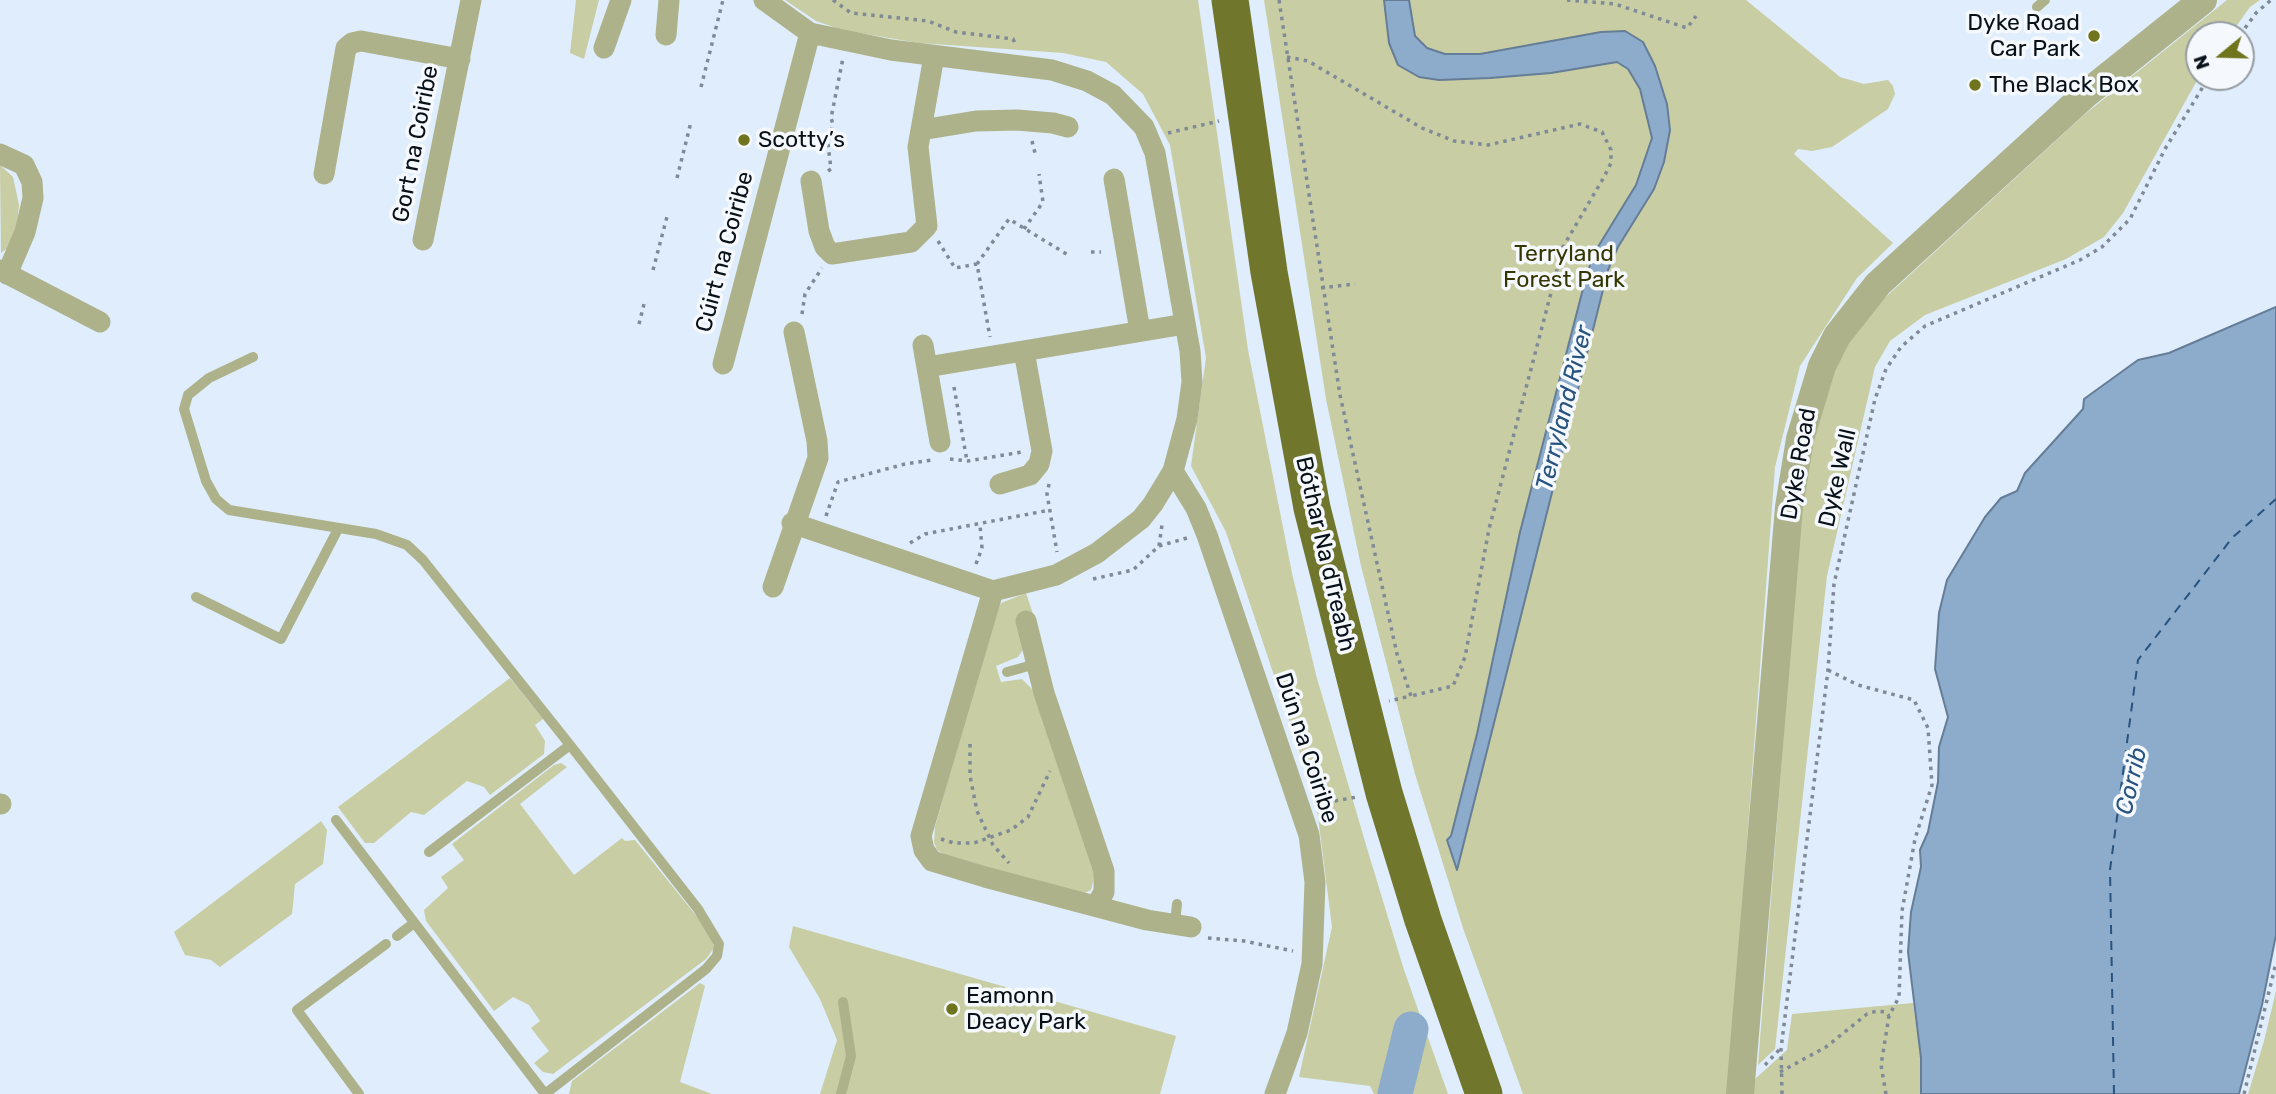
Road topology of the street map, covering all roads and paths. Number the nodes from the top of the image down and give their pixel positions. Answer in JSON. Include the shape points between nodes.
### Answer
{"nodes":[{"id":1,"x":471,"y":0,"type":"edge"},
{"id":2,"x":621,"y":0,"type":"edge"},
{"id":3,"x":668,"y":0,"type":"edge"},
{"id":4,"x":723,"y":0,"type":"edge"},
{"id":5,"x":764,"y":0,"type":"edge"},
{"id":6,"x":833,"y":0,"type":"edge"},
{"id":7,"x":1230,"y":0,"type":"edge"},
{"id":8,"x":1279,"y":0,"type":"edge"},
{"id":9,"x":1567,"y":0,"type":"edge"},
{"id":10,"x":2203,"y":0,"type":"edge"},
{"id":11,"x":2272,"y":0,"type":"edge"},
{"id":12,"x":1696,"y":16,"type":"dead end"},
{"id":13,"x":2250,"y":21,"type":"edge"},
{"id":14,"x":810,"y":33,"type":"junction"},
{"id":15,"x":666,"y":36,"type":"dead end"},
{"id":16,"x":845,"y":42,"type":"junction"},
{"id":17,"x":604,"y":48,"type":"dead end"},
{"id":18,"x":934,"y":56,"type":"junction"},
{"id":19,"x":1287,"y":57,"type":"junction"},
{"id":20,"x":460,"y":59,"type":"junction"},
{"id":21,"x":1017,"y":65,"type":"junction"},
{"id":22,"x":701,"y":87,"type":"dead end"},
{"id":23,"x":2200,"y":91,"type":"edge"},
{"id":24,"x":1220,"y":121,"type":"dead end"},
{"id":25,"x":691,"y":122,"type":"dead end"},
{"id":26,"x":1068,"y":127,"type":"dead end"},
{"id":27,"x":921,"y":130,"type":"junction"},
{"id":28,"x":1150,"y":139,"type":"junction"},
{"id":29,"x":0,"y":154,"type":"edge"},
{"id":30,"x":324,"y":174,"type":"dead end"},
{"id":31,"x":1039,"y":174,"type":"dead end"},
{"id":32,"x":677,"y":178,"type":"dead end"},
{"id":33,"x":1114,"y":179,"type":"dead end"},
{"id":34,"x":811,"y":181,"type":"joint"},
{"id":35,"x":668,"y":213,"type":"dead end"},
{"id":36,"x":927,"y":226,"type":"junction"},
{"id":37,"x":1024,"y":229,"type":"junction"},
{"id":38,"x":423,"y":240,"type":"dead end"},
{"id":39,"x":1091,"y":251,"type":"dead end"},
{"id":40,"x":1101,"y":252,"type":"dead end"},
{"id":41,"x":832,"y":254,"type":"junction"},
{"id":42,"x":1068,"y":255,"type":"dead end"},
{"id":43,"x":977,"y":264,"type":"junction"},
{"id":44,"x":653,"y":270,"type":"dead end"},
{"id":45,"x":4,"y":272,"type":"edge"},
{"id":46,"x":1355,"y":284,"type":"dead end"},
{"id":47,"x":1321,"y":288,"type":"junction"},
{"id":48,"x":644,"y":304,"type":"dead end"},
{"id":49,"x":100,"y":322,"type":"dead end"},
{"id":50,"x":639,"y":324,"type":"dead end"},
{"id":51,"x":1185,"y":324,"type":"junction"},
{"id":52,"x":1140,"y":331,"type":"junction"},
{"id":53,"x":794,"y":332,"type":"joint"},
{"id":54,"x":923,"y":345,"type":"dead end"},
{"id":55,"x":1024,"y":351,"type":"junction"},
{"id":56,"x":994,"y":356,"type":"junction"},
{"id":57,"x":253,"y":357,"type":"dead end"},
{"id":58,"x":723,"y":363,"type":"dead end"},
{"id":59,"x":927,"y":368,"type":"junction"},
{"id":60,"x":954,"y":387,"type":"dead end"},
{"id":61,"x":1042,"y":451,"type":"junction"},
{"id":62,"x":941,"y":454,"type":"junction"},
{"id":63,"x":968,"y":461,"type":"junction"},
{"id":64,"x":1172,"y":471,"type":"junction"},
{"id":65,"x":1000,"y":484,"type":"dead end"},
{"id":66,"x":1050,"y":510,"type":"junction"},
{"id":67,"x":792,"y":523,"type":"junction"},
{"id":68,"x":980,"y":525,"type":"junction"},
{"id":69,"x":338,"y":529,"type":"junction"},
{"id":70,"x":1205,"y":530,"type":"junction"},
{"id":71,"x":821,"y":531,"type":"junction"},
{"id":72,"x":1159,"y":546,"type":"dead end"},
{"id":73,"x":891,"y":555,"type":"junction"},
{"id":74,"x":1065,"y":570,"type":"junction"},
{"id":75,"x":970,"y":582,"type":"junction"},
{"id":76,"x":773,"y":587,"type":"dead end"},
{"id":77,"x":993,"y":591,"type":"junction"},
{"id":78,"x":195,"y":597,"type":"dead end"},
{"id":79,"x":1026,"y":621,"type":"dead end"},
{"id":80,"x":1036,"y":664,"type":"junction"},
{"id":81,"x":1828,"y":670,"type":"junction"},
{"id":82,"x":1007,"y":672,"type":"dead end"},
{"id":83,"x":1410,"y":696,"type":"junction"},
{"id":84,"x":1389,"y":701,"type":"dead end"},
{"id":85,"x":971,"y":736,"type":"dead end"},
{"id":86,"x":570,"y":745,"type":"junction"},
{"id":87,"x":1061,"y":747,"type":"junction"},
{"id":88,"x":1357,"y":797,"type":"dead end"},
{"id":89,"x":1302,"y":810,"type":"junction"},
{"id":90,"x":335,"y":820,"type":"dead end"},
{"id":91,"x":922,"y":832,"type":"junction"},
{"id":92,"x":990,"y":838,"type":"junction"},
{"id":93,"x":429,"y":852,"type":"dead end"},
{"id":94,"x":1009,"y":864,"type":"dead end"},
{"id":95,"x":1096,"y":906,"type":"junction"},
{"id":96,"x":1181,"y":918,"type":"joint"},
{"id":97,"x":414,"y":923,"type":"junction"},
{"id":98,"x":397,"y":936,"type":"dead end"},
{"id":99,"x":386,"y":944,"type":"dead end"},
{"id":100,"x":1313,"y":954,"type":"junction"},
{"id":101,"x":2276,"y":963,"type":"edge"},
{"id":102,"x":842,"y":1002,"type":"dead end"},
{"id":103,"x":1889,"y":1016,"type":"junction"},
{"id":104,"x":1780,"y":1072,"type":"junction"},
{"id":105,"x":359,"y":1094,"type":"edge"},
{"id":106,"x":841,"y":1094,"type":"edge"},
{"id":107,"x":1275,"y":1094,"type":"edge"},
{"id":108,"x":1484,"y":1094,"type":"edge"},
{"id":109,"x":1740,"y":1094,"type":"edge"},
{"id":110,"x":1782,"y":1094,"type":"edge"},
{"id":111,"x":1886,"y":1094,"type":"edge"},
{"id":112,"x":2244,"y":1094,"type":"edge"}],
"edges":[{"from":1,"to":20,"type":"street","name":"Gort na Coiribe"},
{"from":2,"to":17,"type":"street"},
{"from":3,"to":15,"type":"street"},
{"from":4,"to":22,"type":"path"},
{"from":5,"to":14,"type":"street"},
{"from":6,"to":21,"type":"path","via":[[851,13],[928,21],[956,32],[1013,39]]},
{"from":7,"to":108,"type":"highway","name":"Bóthar Na dTreabh","via":[[1269,272],[1312,508],[1384,793]]},
{"from":8,"to":19,"type":"path"},
{"from":9,"to":12,"type":"path","via":[[1615,4],[1686,28]]},
{"from":10,"to":109,"type":"street","name":"Dyke Road","via":[[2087,93],[1878,284],[1837,335],[1822,366],[1800,439],[1789,507]]},
{"from":11,"to":13,"type":"path"},
{"from":14,"to":16,"type":"street"},
{"from":14,"to":58,"type":"street","name":"Cúirt na Coiribe"},
{"from":16,"to":18,"type":"street"},
{"from":16,"to":34,"type":"path","via":[[829,135],[831,169]]},
{"from":18,"to":21,"type":"street"},
{"from":18,"to":27,"type":"street"},
{"from":19,"to":47,"type":"path"},
{"from":19,"to":83,"type":"path","via":[[1308,61],[1412,122],[1454,141],[1488,145],[1580,124],[1602,132],[1611,150],[1605,177],[1563,247],[1489,529],[1465,657],[1453,686]]},
{"from":20,"to":30,"type":"street","name":"Gort na Coiribe","via":[[361,41],[346,48]]},
{"from":20,"to":38,"type":"street","name":"Gort na Coiribe"},
{"from":21,"to":28,"type":"street","via":[[1075,77],[1113,95]]},
{"from":23,"to":81,"type":"path","name":"Dyke Wall","via":[[2130,219],[2102,247],[1925,326],[1901,346],[1886,369],[1844,526],[1834,584]]},
{"from":24,"to":28,"type":"path"},
{"from":25,"to":32,"type":"path"},
{"from":26,"to":27,"type":"street","via":[[1017,120]]},
{"from":27,"to":36,"type":"street","via":[[918,147]]},
{"from":28,"to":51,"type":"street","via":[[1164,193]]},
{"from":29,"to":45,"type":"street","via":[[24,166],[33,198],[25,232]]},
{"from":31,"to":37,"type":"path","via":[[1043,202]]},
{"from":33,"to":52,"type":"street"},
{"from":34,"to":41,"type":"street","via":[[819,231]]},
{"from":35,"to":44,"type":"path"},
{"from":36,"to":41,"type":"street","via":[[911,242]]},
{"from":36,"to":43,"type":"path","via":[[955,268]]},
{"from":37,"to":42,"type":"path"},
{"from":37,"to":43,"type":"path","via":[[1009,219]]},
{"from":39,"to":40,"type":"path"},
{"from":41,"to":53,"type":"path","via":[[810,285]]},
{"from":43,"to":56,"type":"path"},
{"from":45,"to":49,"type":"street"},
{"from":46,"to":47,"type":"path"},
{"from":47,"to":83,"type":"path","via":[[1339,395]]},
{"from":48,"to":50,"type":"path"},
{"from":51,"to":52,"type":"street"},
{"from":51,"to":64,"type":"street","via":[[1192,382]]},
{"from":52,"to":55,"type":"street"},
{"from":53,"to":67,"type":"street","via":[[818,458]]},
{"from":54,"to":59,"type":"street"},
{"from":55,"to":56,"type":"street"},
{"from":55,"to":61,"type":"street"},
{"from":56,"to":59,"type":"street"},
{"from":57,"to":69,"type":"lane","via":[[209,378],[188,395],[184,409],[206,481],[229,510]]},
{"from":59,"to":62,"type":"street"},
{"from":60,"to":63,"type":"path"},
{"from":61,"to":63,"type":"path"},
{"from":61,"to":65,"type":"street","via":[[1031,475]]},
{"from":61,"to":66,"type":"path","via":[[1050,449],[1046,494]]},
{"from":62,"to":63,"type":"path"},
{"from":62,"to":71,"type":"path","via":[[838,482]]},
{"from":64,"to":70,"type":"street","name":"Dún na Coiribe"},
{"from":64,"to":74,"type":"street","via":[[1141,519],[1097,553]]},
{"from":66,"to":68,"type":"path"},
{"from":66,"to":74,"type":"path","via":[[1056,551]]},
{"from":67,"to":71,"type":"street"},
{"from":67,"to":76,"type":"street"},
{"from":68,"to":73,"type":"path","via":[[925,534]]},
{"from":68,"to":75,"type":"path","via":[[982,548]]},
{"from":69,"to":78,"type":"lane","via":[[281,639]]},
{"from":69,"to":86,"type":"lane","via":[[376,534],[407,545]]},
{"from":70,"to":72,"type":"path"},
{"from":70,"to":89,"type":"street","name":"Dún na Coiribe"},
{"from":71,"to":73,"type":"street"},
{"from":73,"to":75,"type":"street"},
{"from":74,"to":77,"type":"street"},
{"from":75,"to":77,"type":"street"},
{"from":77,"to":91,"type":"street"},
{"from":79,"to":80,"type":"street"},
{"from":80,"to":82,"type":"lane"},
{"from":80,"to":87,"type":"street"},
{"from":81,"to":103,"type":"path","via":[[1858,685],[1913,700],[1928,728],[1932,785],[1914,839],[1902,911],[1899,997]]},
{"from":81,"to":104,"type":"path","name":"Dyke Wall"},
{"from":83,"to":84,"type":"path"},
{"from":85,"to":92,"type":"path","via":[[976,811]]},
{"from":86,"to":93,"type":"lane"},
{"from":86,"to":97,"type":"lane","via":[[714,930],[717,956],[706,969],[545,1094]]},
{"from":87,"to":92,"type":"path","via":[[1028,817],[1012,831]]},
{"from":87,"to":95,"type":"street","via":[[1104,871],[1104,892]]},
{"from":88,"to":89,"type":"path","via":[[1331,799]]},
{"from":89,"to":100,"type":"street","name":"Dún na Coiribe","via":[[1315,882]]},
{"from":90,"to":97,"type":"lane"},
{"from":91,"to":92,"type":"path","via":[[954,844]]},
{"from":91,"to":95,"type":"street","via":[[924,850],[932,861]]},
{"from":92,"to":94,"type":"path"},
{"from":95,"to":96,"type":"street","via":[[1147,920]]},
{"from":96,"to":100,"type":"path","via":[[1197,937]]},
{"from":97,"to":98,"type":"lane"},
{"from":99,"to":105,"type":"lane","via":[[298,1010]]},
{"from":100,"to":107,"type":"street","name":"Dún na Coiribe","via":[[1297,1033]]},
{"from":101,"to":112,"type":"path"},
{"from":102,"to":106,"type":"lane","via":[[851,1056]]},
{"from":103,"to":104,"type":"path","via":[[1877,1011],[1867,1014],[1826,1047]]},
{"from":103,"to":111,"type":"path","via":[[1881,1065]]},
{"from":104,"to":110,"type":"path","name":"Dyke Wall"}]}
